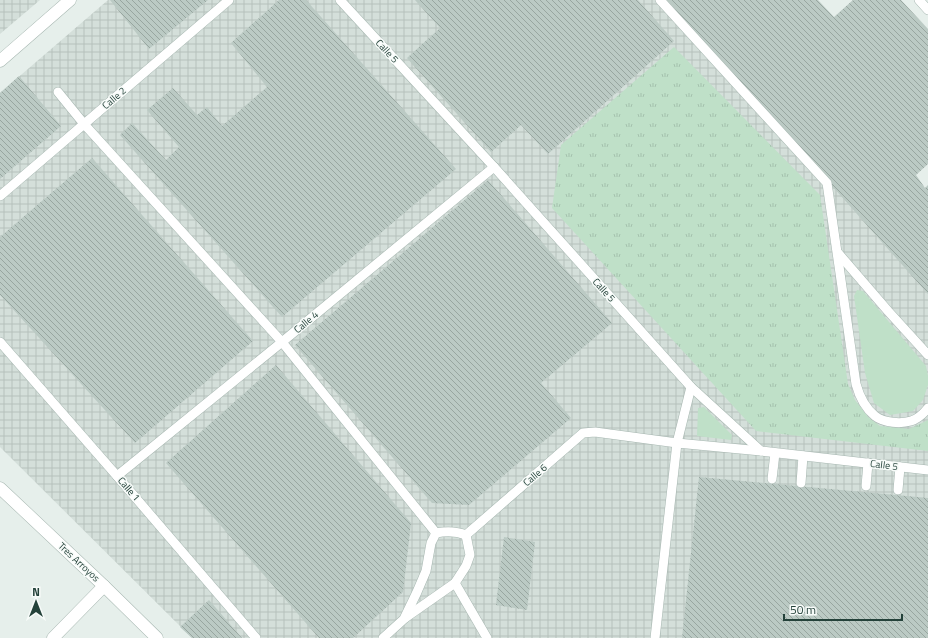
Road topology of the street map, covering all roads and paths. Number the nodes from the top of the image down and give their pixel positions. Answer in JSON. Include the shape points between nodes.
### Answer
{"nodes":[{"id":1,"x":70,"y":0,"type":"edge"},
{"id":2,"x":229,"y":0,"type":"edge"},
{"id":3,"x":340,"y":0,"type":"edge"},
{"id":4,"x":660,"y":0,"type":"edge"},
{"id":5,"x":920,"y":0,"type":"edge"},
{"id":6,"x":928,"y":10,"type":"edge"},
{"id":7,"x":0,"y":61,"type":"edge"},
{"id":8,"x":58,"y":92,"type":"dead end"},
{"id":9,"x":84,"y":124,"type":"junction"},
{"id":10,"x":494,"y":167,"type":"junction"},
{"id":11,"x":0,"y":196,"type":"edge"},
{"id":12,"x":838,"y":253,"type":"junction"},
{"id":13,"x":0,"y":342,"type":"edge"},
{"id":14,"x":282,"y":342,"type":"junction"},
{"id":15,"x":928,"y":355,"type":"edge"},
{"id":16,"x":691,"y":387,"type":"junction"},
{"id":17,"x":928,"y":408,"type":"edge"},
{"id":18,"x":677,"y":443,"type":"junction"},
{"id":19,"x":761,"y":451,"type":"junction"},
{"id":20,"x":775,"y":453,"type":"junction"},
{"id":21,"x":803,"y":456,"type":"junction"},
{"id":22,"x":868,"y":463,"type":"junction"},
{"id":23,"x":900,"y":467,"type":"junction"},
{"id":24,"x":928,"y":470,"type":"edge"},
{"id":25,"x":117,"y":476,"type":"junction"},
{"id":26,"x":772,"y":479,"type":"dead end"},
{"id":27,"x":801,"y":482,"type":"dead end"},
{"id":28,"x":866,"y":486,"type":"dead end"},
{"id":29,"x":0,"y":488,"type":"edge"},
{"id":30,"x":898,"y":490,"type":"dead end"},
{"id":31,"x":436,"y":533,"type":"junction"},
{"id":32,"x":466,"y":535,"type":"junction"},
{"id":33,"x":455,"y":583,"type":"junction"},
{"id":34,"x":104,"y":586,"type":"junction"},
{"id":35,"x":404,"y":619,"type":"junction"},
{"id":36,"x":53,"y":638,"type":"edge"},
{"id":37,"x":157,"y":638,"type":"edge"},
{"id":38,"x":256,"y":638,"type":"edge"},
{"id":39,"x":383,"y":638,"type":"edge"},
{"id":40,"x":486,"y":638,"type":"edge"},
{"id":41,"x":655,"y":638,"type":"edge"}],
"edges":[{"from":1,"to":7,"type":"street"},
{"from":2,"to":9,"type":"lane","name":"Calle 2"},
{"from":3,"to":10,"type":"lane","name":"Calle 5"},
{"from":4,"to":12,"type":"lane","via":[[827,183]]},
{"from":5,"to":6,"type":"lane"},
{"from":8,"to":9,"type":"lane"},
{"from":9,"to":11,"type":"lane","name":"Calle 2"},
{"from":9,"to":14,"type":"lane"},
{"from":10,"to":14,"type":"lane","name":"Calle 4"},
{"from":10,"to":16,"type":"lane","name":"Calle 5"},
{"from":12,"to":15,"type":"lane"},
{"from":12,"to":17,"type":"lane","via":[[859,394],[876,417],[886,421],[912,421],[924,414]]},
{"from":13,"to":25,"type":"lane","name":"Calle 1"},
{"from":14,"to":25,"type":"lane","name":"Calle 4"},
{"from":14,"to":31,"type":"lane"},
{"from":16,"to":18,"type":"lane"},
{"from":16,"to":19,"type":"lane","name":"Calle 5"},
{"from":18,"to":19,"type":"lane","name":"Calle 6"},
{"from":18,"to":32,"type":"lane","name":"Calle 6","via":[[595,432],[583,433]]},
{"from":18,"to":41,"type":"lane"},
{"from":19,"to":20,"type":"lane","name":"Calle 5"},
{"from":20,"to":21,"type":"lane","name":"Calle 5"},
{"from":20,"to":26,"type":"lane"},
{"from":21,"to":22,"type":"lane","name":"Calle 5"},
{"from":21,"to":27,"type":"lane"},
{"from":22,"to":23,"type":"lane","name":"Calle 5"},
{"from":22,"to":28,"type":"lane"},
{"from":23,"to":24,"type":"lane","name":"Calle 5"},
{"from":23,"to":30,"type":"lane"},
{"from":25,"to":38,"type":"lane","name":"Calle 1"},
{"from":29,"to":34,"type":"street","name":"Tres Arroyos"},
{"from":31,"to":32,"type":"lane","via":[[446,531]]},
{"from":31,"to":35,"type":"lane","via":[[431,543],[426,572]]},
{"from":32,"to":33,"type":"lane","via":[[470,555]]},
{"from":33,"to":35,"type":"lane"},
{"from":33,"to":40,"type":"lane"},
{"from":34,"to":36,"type":"street"},
{"from":34,"to":37,"type":"street","name":"Tres Arroyos"},
{"from":35,"to":39,"type":"lane"}]}
